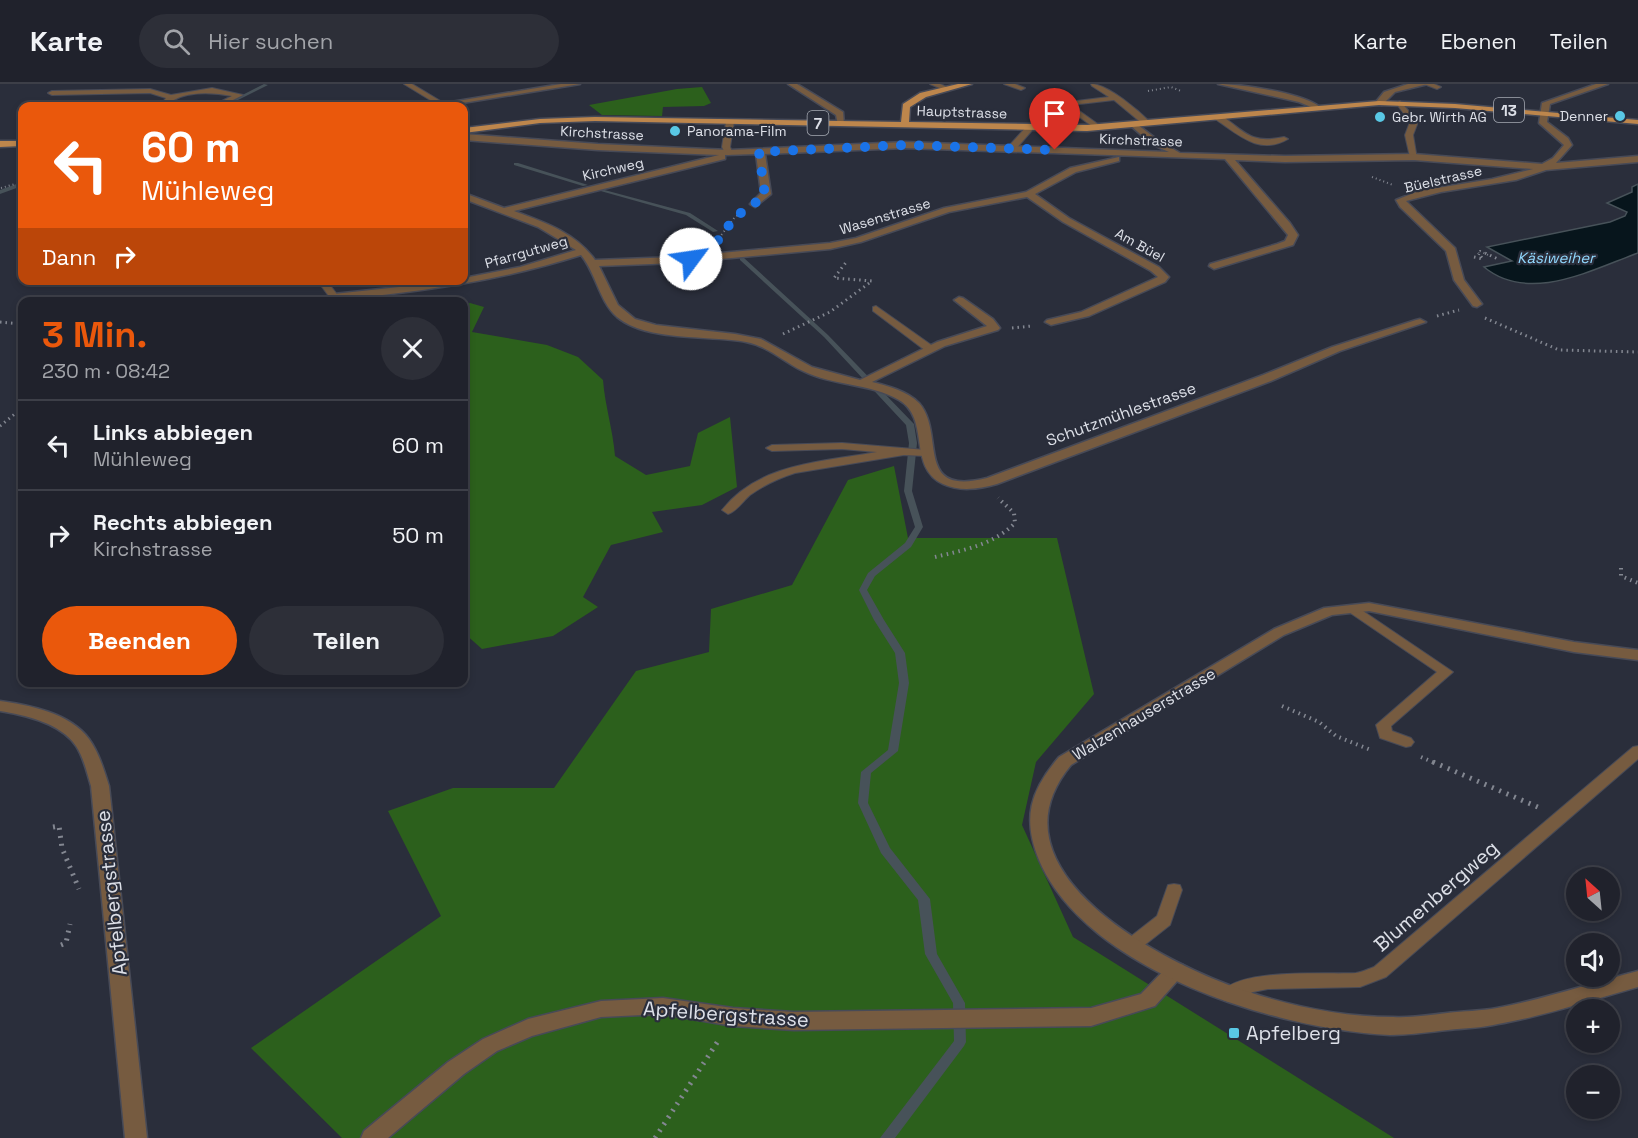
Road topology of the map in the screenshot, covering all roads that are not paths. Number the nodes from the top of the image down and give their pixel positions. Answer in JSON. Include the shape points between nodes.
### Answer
{"nodes":[{"id":1,"x":407,"y":84,"type":"edge"},
{"id":2,"x":576,"y":84,"type":"edge"},
{"id":3,"x":792,"y":84,"type":"edge"},
{"id":4,"x":933,"y":84,"type":"edge"},
{"id":5,"x":968,"y":84,"type":"edge"},
{"id":6,"x":1009,"y":84,"type":"edge"},
{"id":7,"x":1221,"y":84,"type":"edge"},
{"id":8,"x":1426,"y":84,"type":"edge"},
{"id":9,"x":559,"y":85,"type":"edge"},
{"id":10,"x":1094,"y":86,"type":"dead end"},
{"id":11,"x":1600,"y":86,"type":"edge"},
{"id":12,"x":1437,"y":87,"type":"dead end"},
{"id":13,"x":1021,"y":88,"type":"dead end"},
{"id":14,"x":947,"y":89,"type":"junction"},
{"id":15,"x":999,"y":89,"type":"dead end"},
{"id":16,"x":52,"y":93,"type":"dead end"},
{"id":17,"x":171,"y":97,"type":"junction"},
{"id":18,"x":1116,"y":98,"type":"junction"},
{"id":19,"x":167,"y":102,"type":"edge"},
{"id":20,"x":224,"y":102,"type":"edge"},
{"id":21,"x":437,"y":102,"type":"edge"},
{"id":22,"x":460,"y":102,"type":"edge"},
{"id":23,"x":1379,"y":103,"type":"junction"},
{"id":24,"x":1400,"y":103,"type":"junction"},
{"id":25,"x":1316,"y":107,"type":"junction"},
{"id":26,"x":1545,"y":112,"type":"junction"},
{"id":27,"x":1218,"y":117,"type":"junction"},
{"id":28,"x":730,"y":122,"type":"junction"},
{"id":29,"x":841,"y":123,"type":"junction"},
{"id":30,"x":1147,"y":123,"type":"junction"},
{"id":31,"x":1638,"y":123,"type":"edge"},
{"id":32,"x":905,"y":124,"type":"junction"},
{"id":33,"x":1134,"y":124,"type":"junction"},
{"id":34,"x":1096,"y":127,"type":"junction"},
{"id":35,"x":1030,"y":128,"type":"junction"},
{"id":36,"x":468,"y":131,"type":"edge"},
{"id":37,"x":468,"y":137,"type":"edge"},
{"id":38,"x":1284,"y":139,"type":"dead end"},
{"id":39,"x":1156,"y":143,"type":"junction"},
{"id":40,"x":0,"y":144,"type":"edge"},
{"id":41,"x":18,"y":144,"type":"edge"},
{"id":42,"x":1012,"y":148,"type":"junction"},
{"id":43,"x":759,"y":152,"type":"junction"},
{"id":44,"x":729,"y":153,"type":"junction"},
{"id":45,"x":1141,"y":155,"type":"junction"},
{"id":46,"x":1186,"y":155,"type":"junction"},
{"id":47,"x":1228,"y":157,"type":"junction"},
{"id":48,"x":1414,"y":157,"type":"junction"},
{"id":49,"x":1638,"y":159,"type":"edge"},
{"id":50,"x":1545,"y":167,"type":"junction"},
{"id":51,"x":1029,"y":194,"type":"junction"},
{"id":52,"x":468,"y":198,"type":"edge"},
{"id":53,"x":755,"y":204,"type":"road end"},
{"id":54,"x":503,"y":211,"type":"junction"},
{"id":55,"x":584,"y":251,"type":"junction"},
{"id":56,"x":591,"y":262,"type":"junction"},
{"id":57,"x":1214,"y":266,"type":"dead end"},
{"id":58,"x":468,"y":282,"type":"edge"},
{"id":59,"x":325,"y":285,"type":"edge"},
{"id":60,"x":449,"y":285,"type":"edge"},
{"id":61,"x":334,"y":297,"type":"joint"},
{"id":62,"x":959,"y":300,"type":"dead end"},
{"id":63,"x":1477,"y":304,"type":"road end"},
{"id":64,"x":876,"y":309,"type":"dead end"},
{"id":65,"x":1051,"y":322,"type":"road end"},
{"id":66,"x":1419,"y":322,"type":"road end"},
{"id":67,"x":930,"y":349,"type":"junction"},
{"id":68,"x":862,"y":383,"type":"junction"},
{"id":69,"x":772,"y":448,"type":"dead end"},
{"id":70,"x":900,"y":452,"type":"junction"},
{"id":71,"x":923,"y":453,"type":"junction"},
{"id":72,"x":728,"y":510,"type":"dead end"},
{"id":73,"x":1354,"y":609,"type":"junction"},
{"id":74,"x":1638,"y":655,"type":"edge"},
{"id":75,"x":0,"y":706,"type":"edge"},
{"id":76,"x":1406,"y":742,"type":"road end"},
{"id":77,"x":1638,"y":751,"type":"edge"},
{"id":78,"x":1174,"y":890,"type":"dead end"},
{"id":79,"x":1131,"y":946,"type":"junction"},
{"id":80,"x":1176,"y":971,"type":"junction"},
{"id":81,"x":1638,"y":979,"type":"edge"},
{"id":82,"x":1229,"y":995,"type":"junction"},
{"id":83,"x":136,"y":1138,"type":"edge"},
{"id":84,"x":372,"y":1138,"type":"edge"}],
"edges":[{"from":1,"to":21,"type":"lane"},
{"from":2,"to":9,"type":"street"},
{"from":3,"to":29,"type":"street","via":[[840,114]]},
{"from":4,"to":14,"type":"lane"},
{"from":5,"to":14,"type":"main road"},
{"from":6,"to":13,"type":"lane"},
{"from":6,"to":15,"type":"lane"},
{"from":7,"to":25,"type":"street","via":[[1301,100]]},
{"from":8,"to":12,"type":"lane"},
{"from":8,"to":23,"type":"street","via":[[1385,89]]},
{"from":9,"to":22,"type":"street"},
{"from":10,"to":18,"type":"lane"},
{"from":11,"to":26,"type":"street","via":[[1550,101]]},
{"from":14,"to":32,"type":"main road","via":[[910,102],[906,106]]},
{"from":16,"to":17,"type":"lane","via":[[150,91]]},
{"from":17,"to":19,"type":"lane"},
{"from":17,"to":20,"type":"lane","via":[[212,90],[239,95]]},
{"from":18,"to":30,"type":"lane"},
{"from":18,"to":34,"type":"lane","via":[[1064,103]]},
{"from":23,"to":24,"type":"main road","name":"Hauptstrasse","number":"13"},
{"from":23,"to":25,"type":"main road","name":"Hauptstrasse","number":"13"},
{"from":24,"to":26,"type":"main road","name":"Hauptstrasse","number":"13"},
{"from":24,"to":48,"type":"lane","via":[[1414,122],[1409,135]]},
{"from":25,"to":27,"type":"main road","name":"Hauptstrasse","number":"13"},
{"from":26,"to":31,"type":"main road","name":"Hauptstrasse","number":"13"},
{"from":26,"to":50,"type":"street","name":"Büelstrasse","via":[[1544,123],[1568,145]]},
{"from":27,"to":30,"type":"main road","name":"Hauptstrasse","number":"13"},
{"from":27,"to":38,"type":"lane","via":[[1254,142]]},
{"from":28,"to":29,"type":"main road","name":"Hauptstrasse","number":"7"},
{"from":28,"to":36,"type":"main road","name":"Hauptstrasse","number":"7","via":[[558,120]]},
{"from":28,"to":44,"type":"lane","via":[[726,147]]},
{"from":29,"to":32,"type":"main road","name":"Hauptstrasse","number":"7"},
{"from":30,"to":33,"type":"main road","name":"Hauptstrasse","number":"13"},
{"from":32,"to":35,"type":"main road","name":"Hauptstrasse","number":"13"},
{"from":33,"to":34,"type":"main road","name":"Hauptstrasse","number":"13"},
{"from":33,"to":39,"type":"street"},
{"from":34,"to":35,"type":"main road","name":"Hauptstrasse","number":"13"},
{"from":35,"to":42,"type":"lane"},
{"from":37,"to":44,"type":"street","name":"Kirchstrasse"},
{"from":39,"to":45,"type":"street"},
{"from":39,"to":46,"type":"street"},
{"from":40,"to":41,"type":"main road"},
{"from":42,"to":43,"type":"street","name":"Kirchstrasse","via":[[905,145]]},
{"from":42,"to":45,"type":"street","name":"Kirchstrasse"},
{"from":43,"to":44,"type":"street","name":"Kirchstrasse"},
{"from":43,"to":53,"type":"street","via":[[766,194]]},
{"from":44,"to":54,"type":"street","name":"Kirchweg"},
{"from":45,"to":46,"type":"street","name":"Kirchstrasse"},
{"from":45,"to":51,"type":"street","name":"Wasenstrasse","via":[[1073,170]]},
{"from":46,"to":47,"type":"street","name":"Kirchstrasse"},
{"from":47,"to":48,"type":"street","name":"Kirchstrasse"},
{"from":47,"to":57,"type":"street","via":[[1293,235],[1289,243]]},
{"from":48,"to":50,"type":"street","name":"Kirchstrasse"},
{"from":49,"to":50,"type":"street","name":"Kirchstrasse"},
{"from":50,"to":63,"type":"street","name":"Büelstrasse","via":[[1401,200],[1446,242],[1453,252],[1459,280]]},
{"from":51,"to":56,"type":"street","name":"Wasenstrasse","via":[[947,210],[830,246],[652,262]]},
{"from":51,"to":65,"type":"street","name":"Am Büel","via":[[1164,277],[1084,314]]},
{"from":52,"to":54,"type":"street"},
{"from":54,"to":55,"type":"street","via":[[543,226]]},
{"from":55,"to":56,"type":"street"},
{"from":55,"to":58,"type":"street","name":"Pfarrgutweg"},
{"from":56,"to":68,"type":"street","via":[[611,303],[631,321],[752,339],[807,369]]},
{"from":59,"to":61,"type":"lane"},
{"from":60,"to":61,"type":"street","name":"Pfarrgutweg"},
{"from":62,"to":67,"type":"street","via":[[994,328]]},
{"from":64,"to":67,"type":"lane"},
{"from":66,"to":71,"type":"street","name":"Schutzmühlestrasse","via":[[1336,349],[981,485],[960,485],[940,478]]},
{"from":67,"to":68,"type":"street"},
{"from":68,"to":71,"type":"street","name":"Schutzmühlestrasse","via":[[908,399],[915,406],[920,415]]},
{"from":69,"to":70,"type":"lane","via":[[842,446]]},
{"from":70,"to":71,"type":"lane"},
{"from":70,"to":72,"type":"lane","via":[[773,477],[745,493]]},
{"from":73,"to":74,"type":"street","name":"Walzenhauserstrasse","via":[[1369,607],[1424,615],[1574,647]]},
{"from":73,"to":76,"type":"lane","via":[[1446,672],[1383,725],[1385,734]]},
{"from":73,"to":79,"type":"street","name":"Walzenhauserstrasse","via":[[1329,611],[1279,632],[1065,761],[1054,773],[1039,801],[1037,818],[1045,853],[1070,895],[1091,918]]},
{"from":75,"to":83,"type":"street","name":"Apfelbergstrasse","via":[[36,714],[61,725],[80,739],[92,760],[100,786]]},
{"from":77,"to":82,"type":"lane","name":"Blumenbergweg","via":[[1380,972],[1360,980],[1268,982]]},
{"from":78,"to":79,"type":"lane","via":[[1164,920]]},
{"from":79,"to":80,"type":"street","name":"Walzenhauserstrasse"},
{"from":80,"to":82,"type":"street","name":"Walzenhauserstrasse"},
{"from":80,"to":84,"type":"street","name":"Apfelbergstrasse","via":[[1148,1000],[1091,1017],[794,1021],[663,1006],[601,1009],[528,1028],[490,1045]]},
{"from":81,"to":82,"type":"street","name":"Walzenhauserstrasse","via":[[1497,1016],[1394,1026],[1325,1019]]}]}
